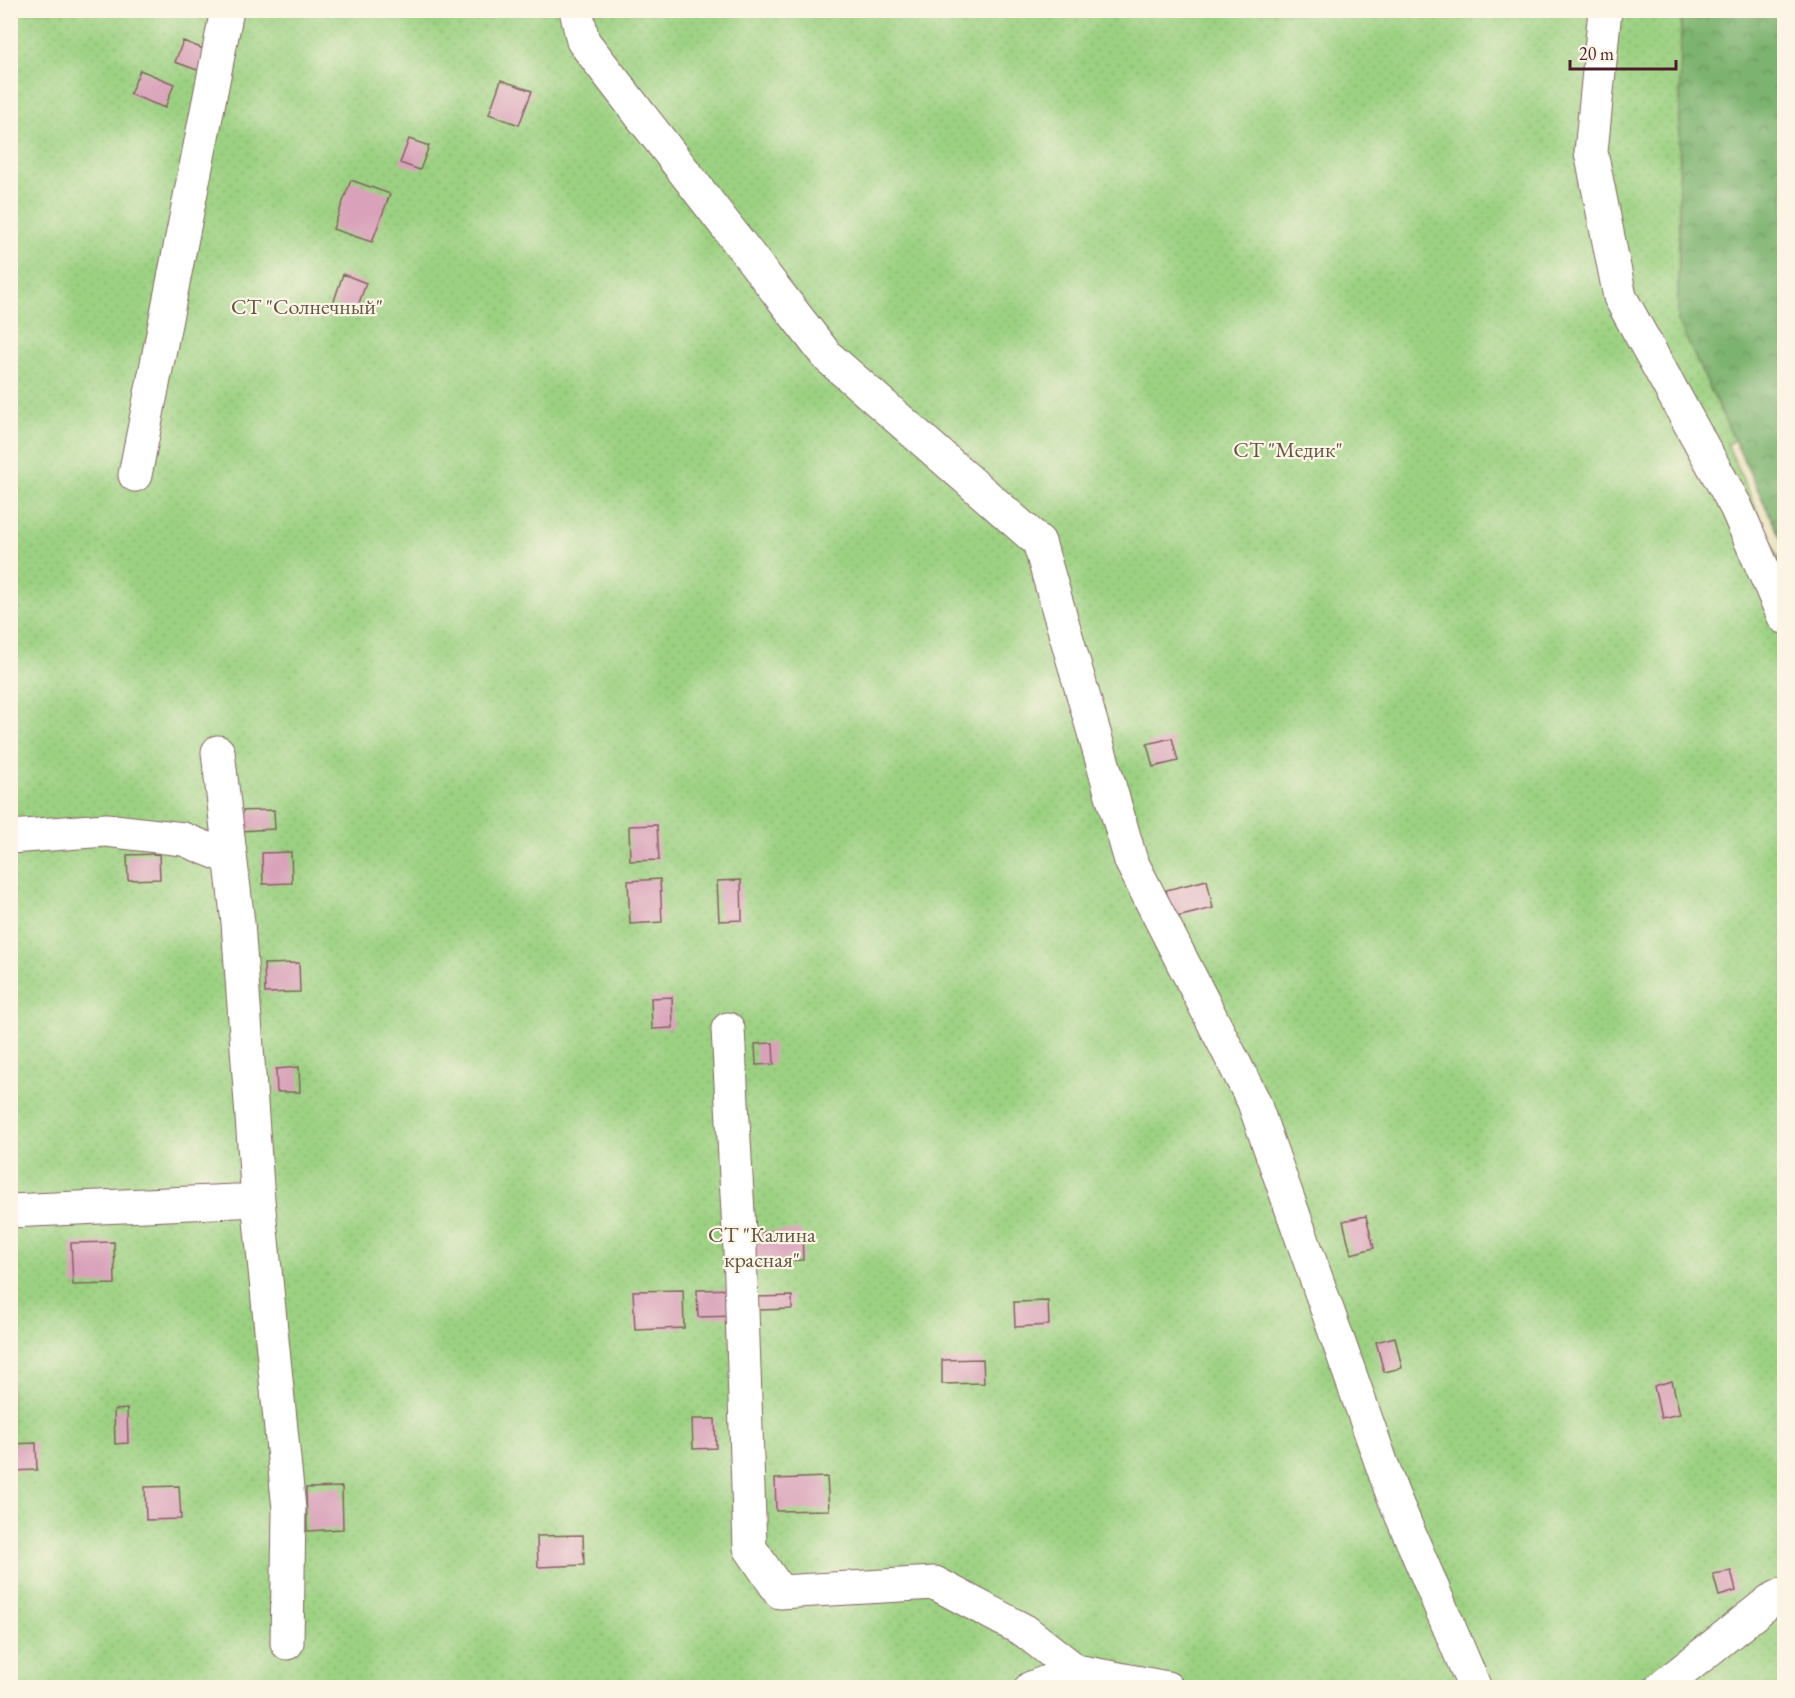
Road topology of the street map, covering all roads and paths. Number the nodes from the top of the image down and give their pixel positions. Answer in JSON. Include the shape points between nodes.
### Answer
{"nodes":[{"id":1,"x":227,"y":10,"type":"edge"},
{"id":2,"x":576,"y":10,"type":"edge"},
{"id":3,"x":1605,"y":10,"type":"edge"},
{"id":4,"x":135,"y":475,"type":"dead end"},
{"id":5,"x":1785,"y":617,"type":"edge"},
{"id":6,"x":218,"y":752,"type":"dead end"},
{"id":7,"x":10,"y":837,"type":"edge"},
{"id":8,"x":230,"y":858,"type":"junction"},
{"id":9,"x":728,"y":1029,"type":"dead end"},
{"id":10,"x":258,"y":1200,"type":"junction"},
{"id":11,"x":10,"y":1211,"type":"edge"},
{"id":12,"x":1785,"y":1594,"type":"edge"},
{"id":13,"x":288,"y":1643,"type":"dead end"},
{"id":14,"x":1076,"y":1671,"type":"junction"},
{"id":15,"x":1031,"y":1688,"type":"edge"},
{"id":16,"x":1167,"y":1688,"type":"edge"},
{"id":17,"x":1476,"y":1688,"type":"edge"},
{"id":18,"x":1661,"y":1688,"type":"edge"}],
"edges":[{"from":1,"to":4,"type":"lane"},
{"from":2,"to":17,"type":"lane","via":[[583,41],[827,356],[1039,542],[1131,861],[1253,1100],[1392,1493]]},
{"from":3,"to":5,"type":"lane","via":[[1591,152],[1620,297],[1736,507]]},
{"from":6,"to":8,"type":"lane"},
{"from":7,"to":8,"type":"lane","via":[[106,830],[183,839]]},
{"from":8,"to":10,"type":"lane"},
{"from":9,"to":14,"type":"lane","via":[[750,1548],[780,1592],[935,1583],[1025,1631]]},
{"from":10,"to":11,"type":"lane"},
{"from":10,"to":13,"type":"lane","via":[[289,1509]]},
{"from":12,"to":18,"type":"lane","via":[[1770,1601]]},
{"from":14,"to":15,"type":"lane"},
{"from":14,"to":16,"type":"lane"}]}
